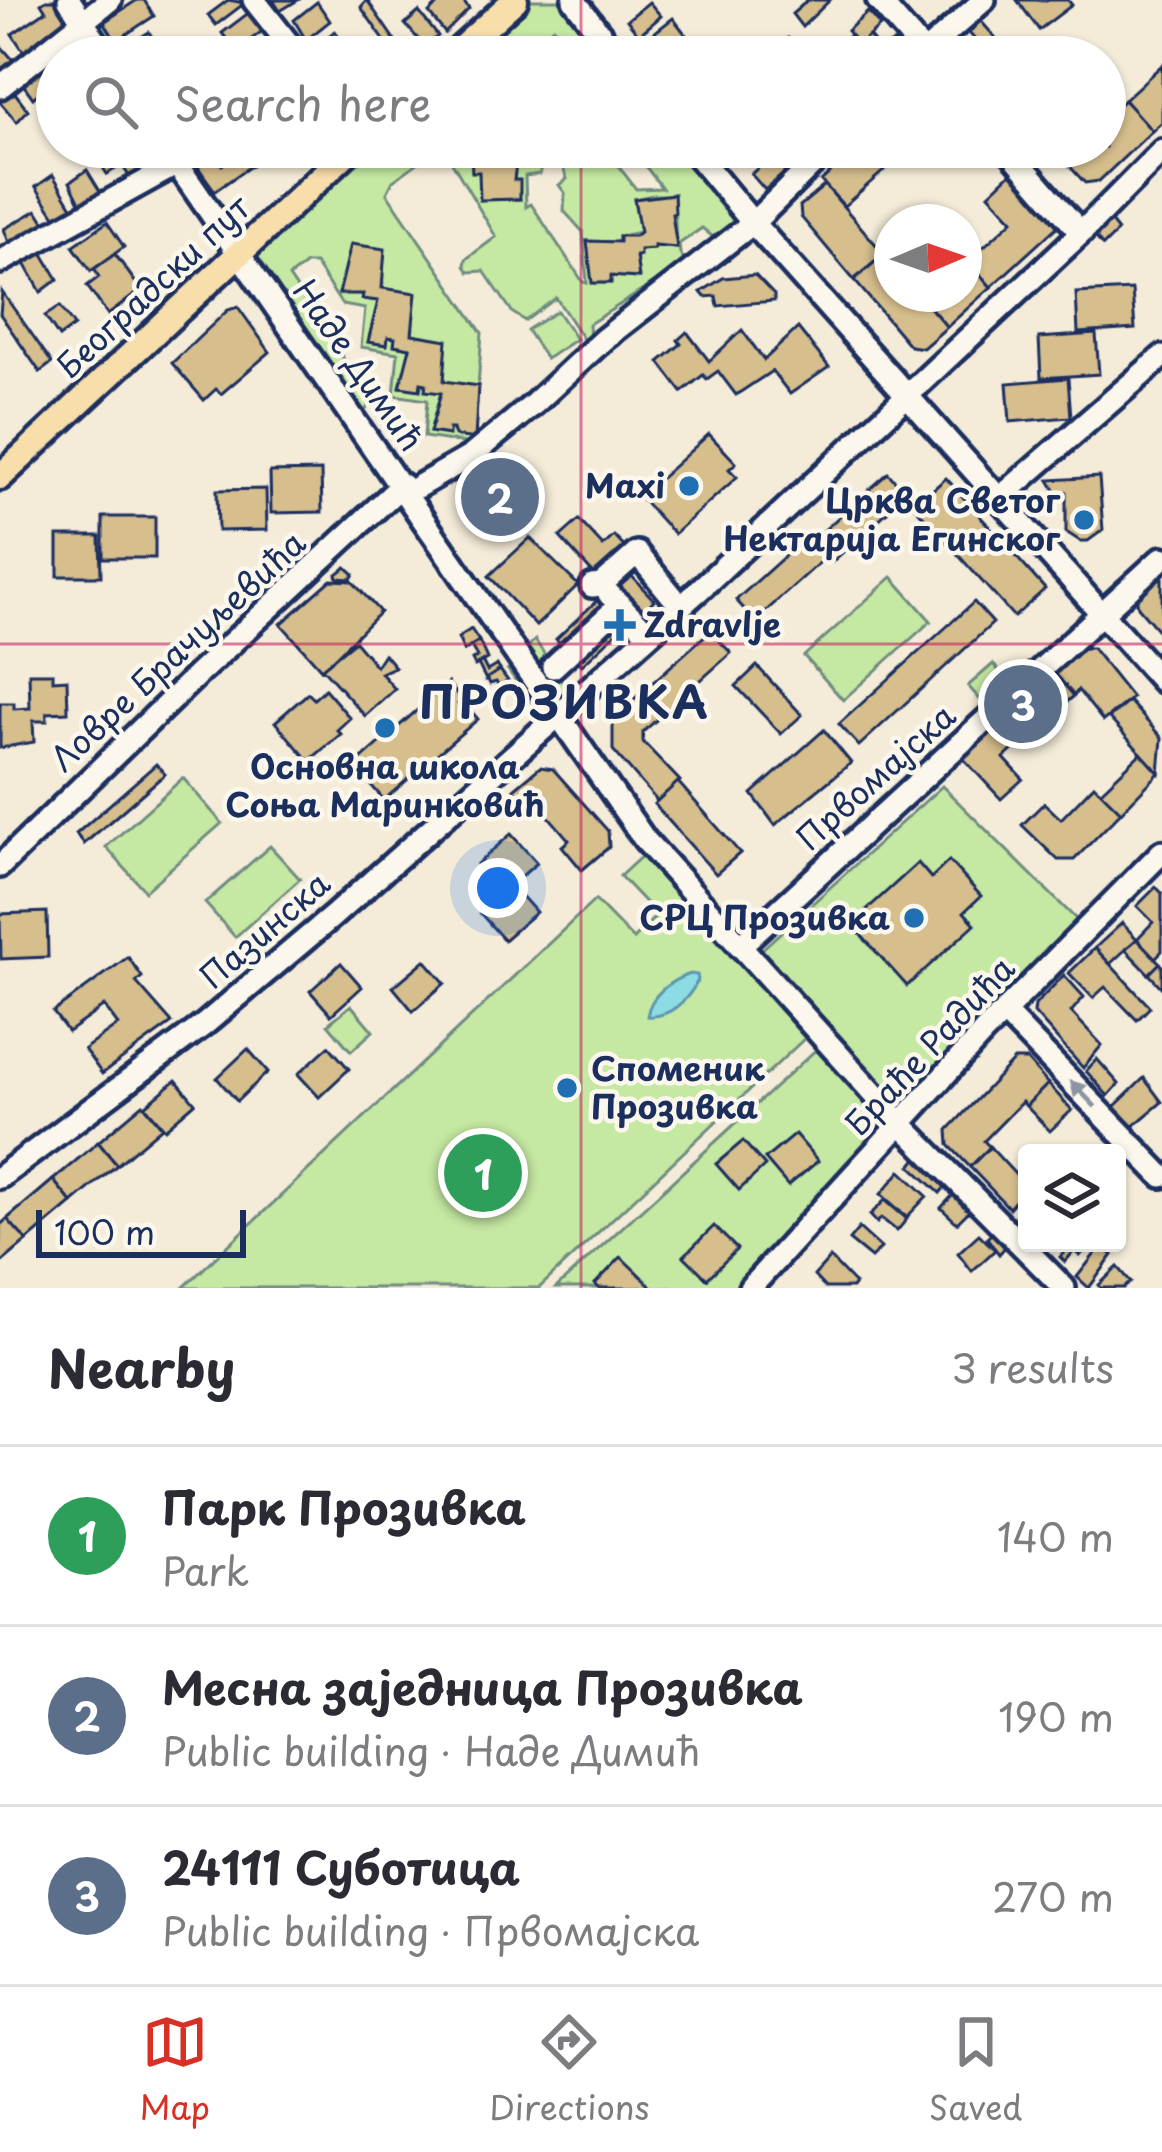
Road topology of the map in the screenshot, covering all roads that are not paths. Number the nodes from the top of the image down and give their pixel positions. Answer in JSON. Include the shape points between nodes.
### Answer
{"nodes":[{"id":1,"x":69,"y":0,"type":"edge"},
{"id":2,"x":110,"y":0,"type":"edge"},
{"id":3,"x":254,"y":0,"type":"edge"},
{"id":4,"x":515,"y":0,"type":"edge"},
{"id":5,"x":574,"y":0,"type":"edge"},
{"id":6,"x":878,"y":0,"type":"edge"},
{"id":7,"x":984,"y":0,"type":"edge"},
{"id":8,"x":82,"y":20,"type":"junction"},
{"id":9,"x":62,"y":36,"type":"edge"},
{"id":10,"x":92,"y":36,"type":"edge"},
{"id":11,"x":282,"y":36,"type":"edge"},
{"id":12,"x":475,"y":36,"type":"edge"},
{"id":13,"x":602,"y":36,"type":"edge"},
{"id":14,"x":908,"y":36,"type":"edge"},
{"id":15,"x":945,"y":36,"type":"edge"},
{"id":16,"x":36,"y":58,"type":"edge"},
{"id":17,"x":0,"y":87,"type":"edge"},
{"id":18,"x":1162,"y":151,"type":"edge"},
{"id":19,"x":152,"y":168,"type":"edge"},
{"id":20,"x":180,"y":168,"type":"edge"},
{"id":21,"x":329,"y":168,"type":"edge"},
{"id":22,"x":708,"y":168,"type":"edge"},
{"id":23,"x":809,"y":168,"type":"edge"},
{"id":24,"x":1024,"y":168,"type":"edge"},
{"id":25,"x":753,"y":223,"type":"junction"},
{"id":26,"x":1081,"y":233,"type":"junction"},
{"id":27,"x":239,"y":252,"type":"junction"},
{"id":28,"x":0,"y":262,"type":"edge"},
{"id":29,"x":1162,"y":357,"type":"edge"},
{"id":30,"x":908,"y":396,"type":"junction"},
{"id":31,"x":0,"y":476,"type":"edge"},
{"id":32,"x":405,"y":489,"type":"junction"},
{"id":33,"x":1001,"y":497,"type":"junction"},
{"id":34,"x":1162,"y":558,"type":"edge"},
{"id":35,"x":673,"y":597,"type":"dead end"},
{"id":36,"x":620,"y":605,"type":"junction"},
{"id":37,"x":1104,"y":613,"type":"junction"},
{"id":38,"x":641,"y":626,"type":"dead end"},
{"id":39,"x":554,"y":668,"type":"dead end"},
{"id":40,"x":1162,"y":682,"type":"edge"},
{"id":41,"x":561,"y":717,"type":"junction"},
{"id":42,"x":1160,"y":858,"type":"edge"},
{"id":43,"x":0,"y":866,"type":"edge"},
{"id":44,"x":740,"y":946,"type":"junction"},
{"id":45,"x":1004,"y":1012,"type":"junction"},
{"id":46,"x":902,"y":1125,"type":"junction"},
{"id":47,"x":1162,"y":1176,"type":"edge"},
{"id":48,"x":0,"y":1177,"type":"edge"},
{"id":49,"x":750,"y":1288,"type":"edge"},
{"id":50,"x":1064,"y":1288,"type":"edge"}],
"edges":[{"from":1,"to":8,"type":"street"},
{"from":2,"to":8,"type":"street"},
{"from":3,"to":11,"type":"street"},
{"from":4,"to":12,"type":"main road"},
{"from":5,"to":13,"type":"street"},
{"from":6,"to":14,"type":"street"},
{"from":7,"to":15,"type":"street"},
{"from":8,"to":9,"type":"street"},
{"from":8,"to":10,"type":"street"},
{"from":16,"to":17,"type":"street"},
{"from":18,"to":26,"type":"street","name":"Пазинска"},
{"from":19,"to":28,"type":"street"},
{"from":20,"to":27,"type":"street","name":"Наде Димић"},
{"from":21,"to":27,"type":"main road","name":"Београдски пут"},
{"from":22,"to":25,"type":"street"},
{"from":23,"to":25,"type":"street","name":"Ловре Брачуљевића"},
{"from":24,"to":26,"type":"street"},
{"from":25,"to":30,"type":"street"},
{"from":25,"to":32,"type":"street","name":"Ловре Брачуљевића","via":[[471,456]]},
{"from":26,"to":30,"type":"street","name":"Пазинска"},
{"from":27,"to":31,"type":"main road","name":"Београдски пут"},
{"from":27,"to":32,"type":"street","name":"Наде Димић"},
{"from":29,"to":33,"type":"street"},
{"from":30,"to":33,"type":"street"},
{"from":30,"to":41,"type":"street","name":"Пазинска"},
{"from":32,"to":41,"type":"street","name":"Наде Димић"},
{"from":32,"to":43,"type":"street","name":"Ловре Брачуљевића","via":[[197,674]]},
{"from":33,"to":37,"type":"street"},
{"from":34,"to":37,"type":"street","name":"Првомајска"},
{"from":35,"to":36,"type":"street","via":[[637,553],[597,586]]},
{"from":36,"to":38,"type":"street"},
{"from":36,"to":39,"type":"street"},
{"from":37,"to":40,"type":"street"},
{"from":37,"to":44,"type":"street","name":"Првомајска"},
{"from":41,"to":44,"type":"street","name":"Наде Димић","via":[[645,840]]},
{"from":41,"to":48,"type":"street","name":"Пазинска","via":[[234,1001]]},
{"from":42,"to":45,"type":"street","name":"Браће Радића"},
{"from":44,"to":46,"type":"street","name":"Наде Димић"},
{"from":45,"to":46,"type":"street","name":"Браће Радића"},
{"from":47,"to":45,"type":"street","one_way":true},
{"from":46,"to":49,"type":"street","name":"Браће Радића"},
{"from":46,"to":50,"type":"street","name":"Наде Димић"}]}
